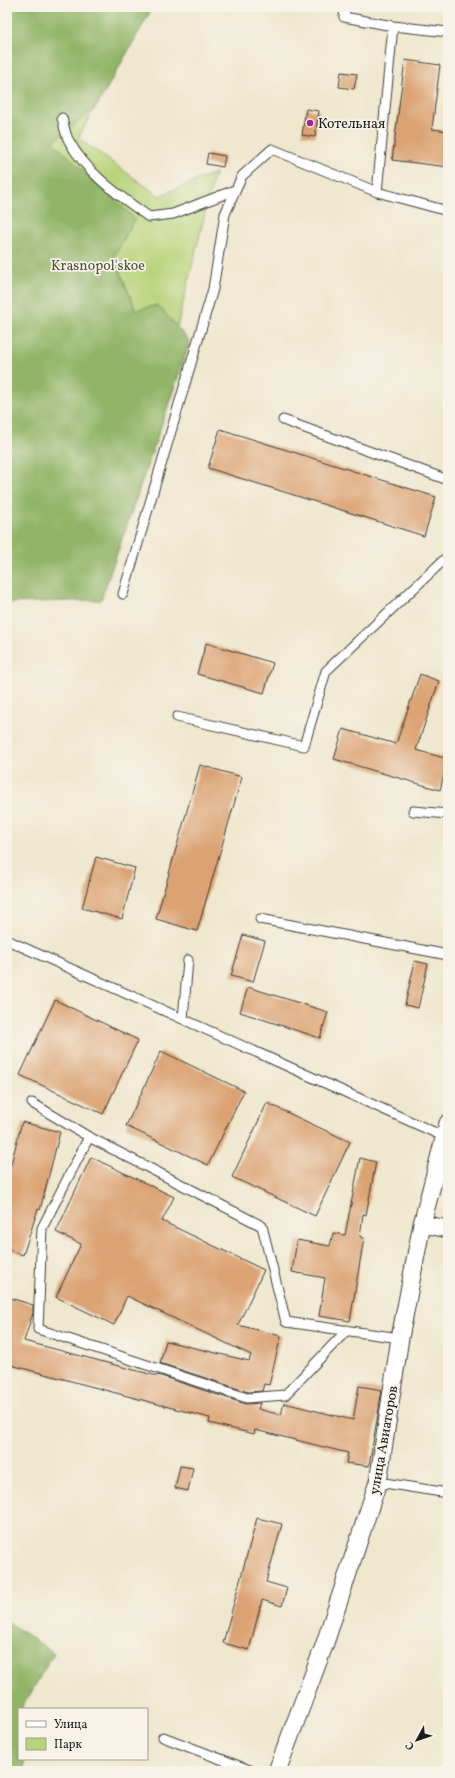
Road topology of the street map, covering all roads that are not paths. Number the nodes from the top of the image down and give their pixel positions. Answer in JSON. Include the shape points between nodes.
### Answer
{"nodes":[{"id":1,"x":345,"y":7,"type":"edge"},
{"id":2,"x":393,"y":26,"type":"junction"},
{"id":3,"x":448,"y":32,"type":"edge"},
{"id":4,"x":62,"y":118,"type":"dead end"},
{"id":5,"x":236,"y":190,"type":"junction"},
{"id":6,"x":377,"y":192,"type":"junction"},
{"id":7,"x":448,"y":211,"type":"edge"},
{"id":8,"x":283,"y":420,"type":"dead end"},
{"id":9,"x":448,"y":480,"type":"edge"},
{"id":10,"x":448,"y":556,"type":"edge"},
{"id":11,"x":123,"y":594,"type":"dead end"},
{"id":12,"x":177,"y":717,"type":"dead end"},
{"id":13,"x":413,"y":811,"type":"dead end"},
{"id":14,"x":448,"y":814,"type":"edge"},
{"id":15,"x":260,"y":919,"type":"dead end"},
{"id":16,"x":7,"y":940,"type":"edge"},
{"id":17,"x":448,"y":955,"type":"edge"},
{"id":18,"x":188,"y":960,"type":"dead end"},
{"id":19,"x":183,"y":1019,"type":"junction"},
{"id":20,"x":32,"y":1103,"type":"dead end"},
{"id":21,"x":446,"y":1130,"type":"edge"},
{"id":22,"x":89,"y":1137,"type":"junction"},
{"id":23,"x":422,"y":1224,"type":"junction"},
{"id":24,"x":448,"y":1229,"type":"edge"},
{"id":25,"x":347,"y":1330,"type":"junction"},
{"id":26,"x":400,"y":1338,"type":"junction"},
{"id":27,"x":378,"y":1482,"type":"junction"},
{"id":28,"x":448,"y":1493,"type":"edge"},
{"id":29,"x":163,"y":1737,"type":"dead end"},
{"id":30,"x":252,"y":1771,"type":"edge"},
{"id":31,"x":277,"y":1771,"type":"edge"}],
"edges":[{"from":1,"to":2,"type":"lane","via":[[344,17]]},
{"from":2,"to":3,"type":"lane"},
{"from":2,"to":6,"type":"lane"},
{"from":4,"to":5,"type":"lane","via":[[68,140],[77,154],[107,187],[149,218],[173,214]]},
{"from":5,"to":6,"type":"lane","via":[[242,176],[272,149]]},
{"from":5,"to":11,"type":"lane","via":[[225,214],[213,289]]},
{"from":6,"to":7,"type":"lane"},
{"from":8,"to":9,"type":"lane"},
{"from":10,"to":12,"type":"lane","via":[[326,670],[304,746]]},
{"from":13,"to":14,"type":"lane"},
{"from":15,"to":17,"type":"lane"},
{"from":16,"to":19,"type":"lane"},
{"from":18,"to":19,"type":"lane"},
{"from":19,"to":21,"type":"lane"},
{"from":20,"to":22,"type":"lane"},
{"from":21,"to":23,"type":"street","name":"улица Авиаторов"},
{"from":22,"to":25,"type":"lane","via":[[262,1226],[286,1322]]},
{"from":22,"to":25,"type":"lane","via":[[42,1228],[38,1329],[247,1398],[284,1395]]},
{"from":23,"to":24,"type":"street"},
{"from":23,"to":26,"type":"street","name":"улица Авиаторов"},
{"from":25,"to":26,"type":"lane"},
{"from":26,"to":27,"type":"street","name":"улица Авиаторов"},
{"from":27,"to":28,"type":"lane"},
{"from":27,"to":31,"type":"street","name":"улица Авиаторов","via":[[324,1646]]},
{"from":29,"to":30,"type":"lane"}]}
